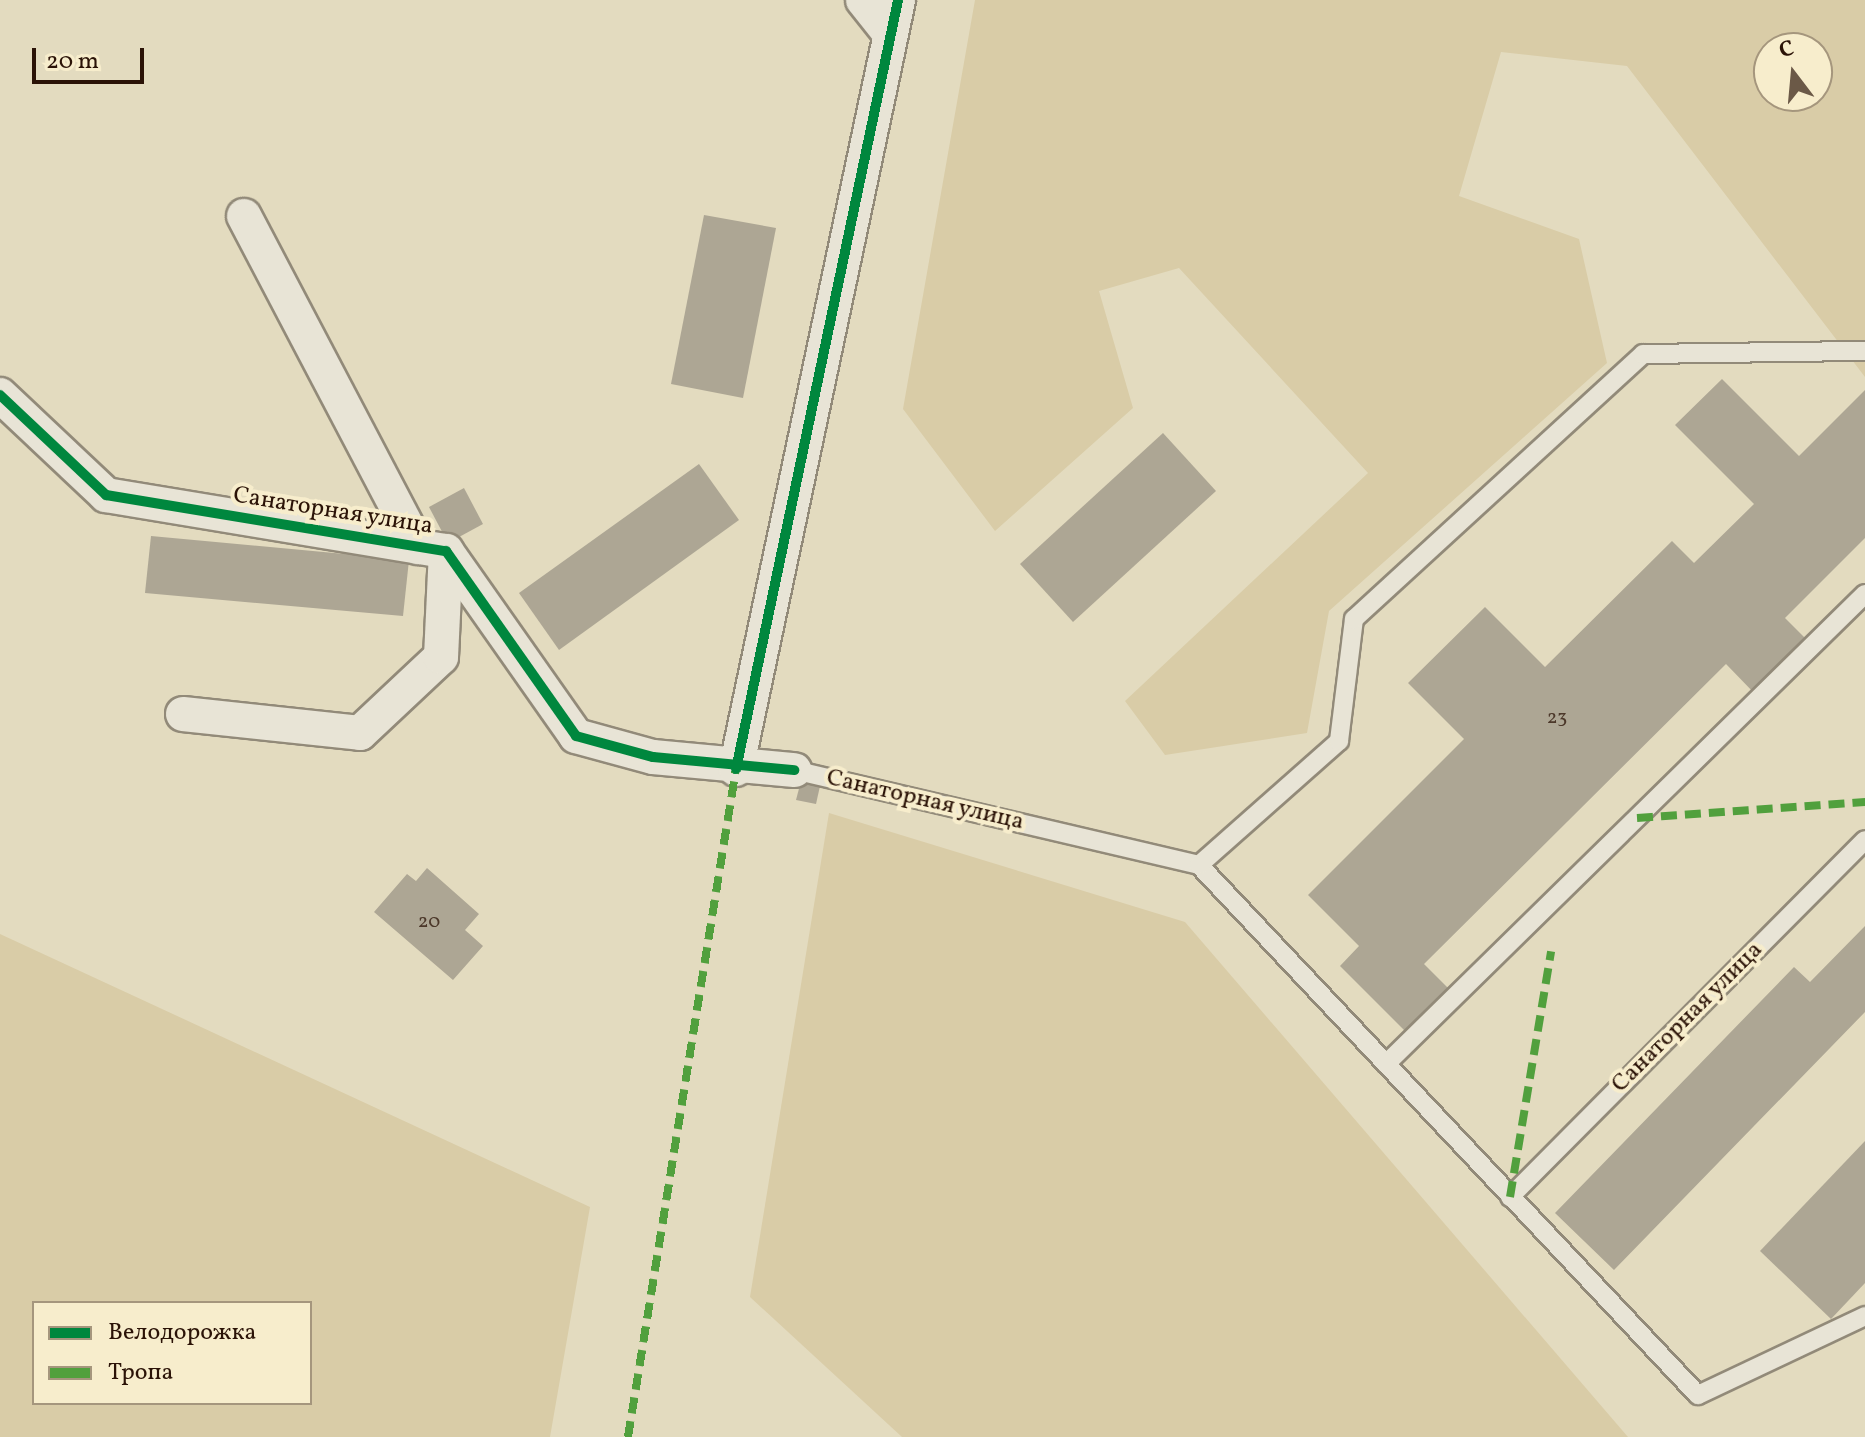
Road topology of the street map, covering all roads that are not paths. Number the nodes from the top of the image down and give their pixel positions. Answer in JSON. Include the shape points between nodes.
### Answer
{"nodes":[{"id":1,"x":863,"y":0,"type":"edge"},
{"id":2,"x":898,"y":0,"type":"edge"},
{"id":3,"x":890,"y":34,"type":"junction"},
{"id":4,"x":244,"y":216,"type":"dead end"},
{"id":5,"x":1865,"y":351,"type":"edge"},
{"id":6,"x":0,"y":395,"type":"edge"},
{"id":7,"x":432,"y":549,"type":"junction"},
{"id":8,"x":1865,"y":594,"type":"edge"},
{"id":9,"x":183,"y":714,"type":"dead end"},
{"id":10,"x":736,"y":769,"type":"junction"},
{"id":11,"x":794,"y":770,"type":"joint"},
{"id":12,"x":1865,"y":840,"type":"edge"},
{"id":13,"x":1199,"y":865,"type":"junction"},
{"id":14,"x":1386,"y":1064,"type":"junction"},
{"id":15,"x":1510,"y":1197,"type":"junction"},
{"id":16,"x":1865,"y":1316,"type":"edge"}],
"edges":[{"from":1,"to":3,"type":"street"},
{"from":2,"to":3,"type":"street"},
{"from":3,"to":10,"type":"street"},
{"from":4,"to":7,"type":"street"},
{"from":5,"to":13,"type":"lane","via":[[1643,354],[1354,619],[1339,741]]},
{"from":6,"to":7,"type":"street","name":"Санаторная улица","via":[[106,495]]},
{"from":7,"to":9,"type":"street","via":[[441,657],[360,733]]},
{"from":7,"to":10,"type":"street","name":"Санаторная улица","via":[[576,736],[653,757]]},
{"from":8,"to":14,"type":"lane"},
{"from":10,"to":11,"type":"street","name":"Санаторная улица"},
{"from":11,"to":13,"type":"lane","name":"Санаторная улица"},
{"from":12,"to":15,"type":"lane","name":"Санаторная улица"},
{"from":13,"to":14,"type":"lane"},
{"from":14,"to":15,"type":"lane"},
{"from":15,"to":16,"type":"lane","via":[[1698,1395]]}]}
